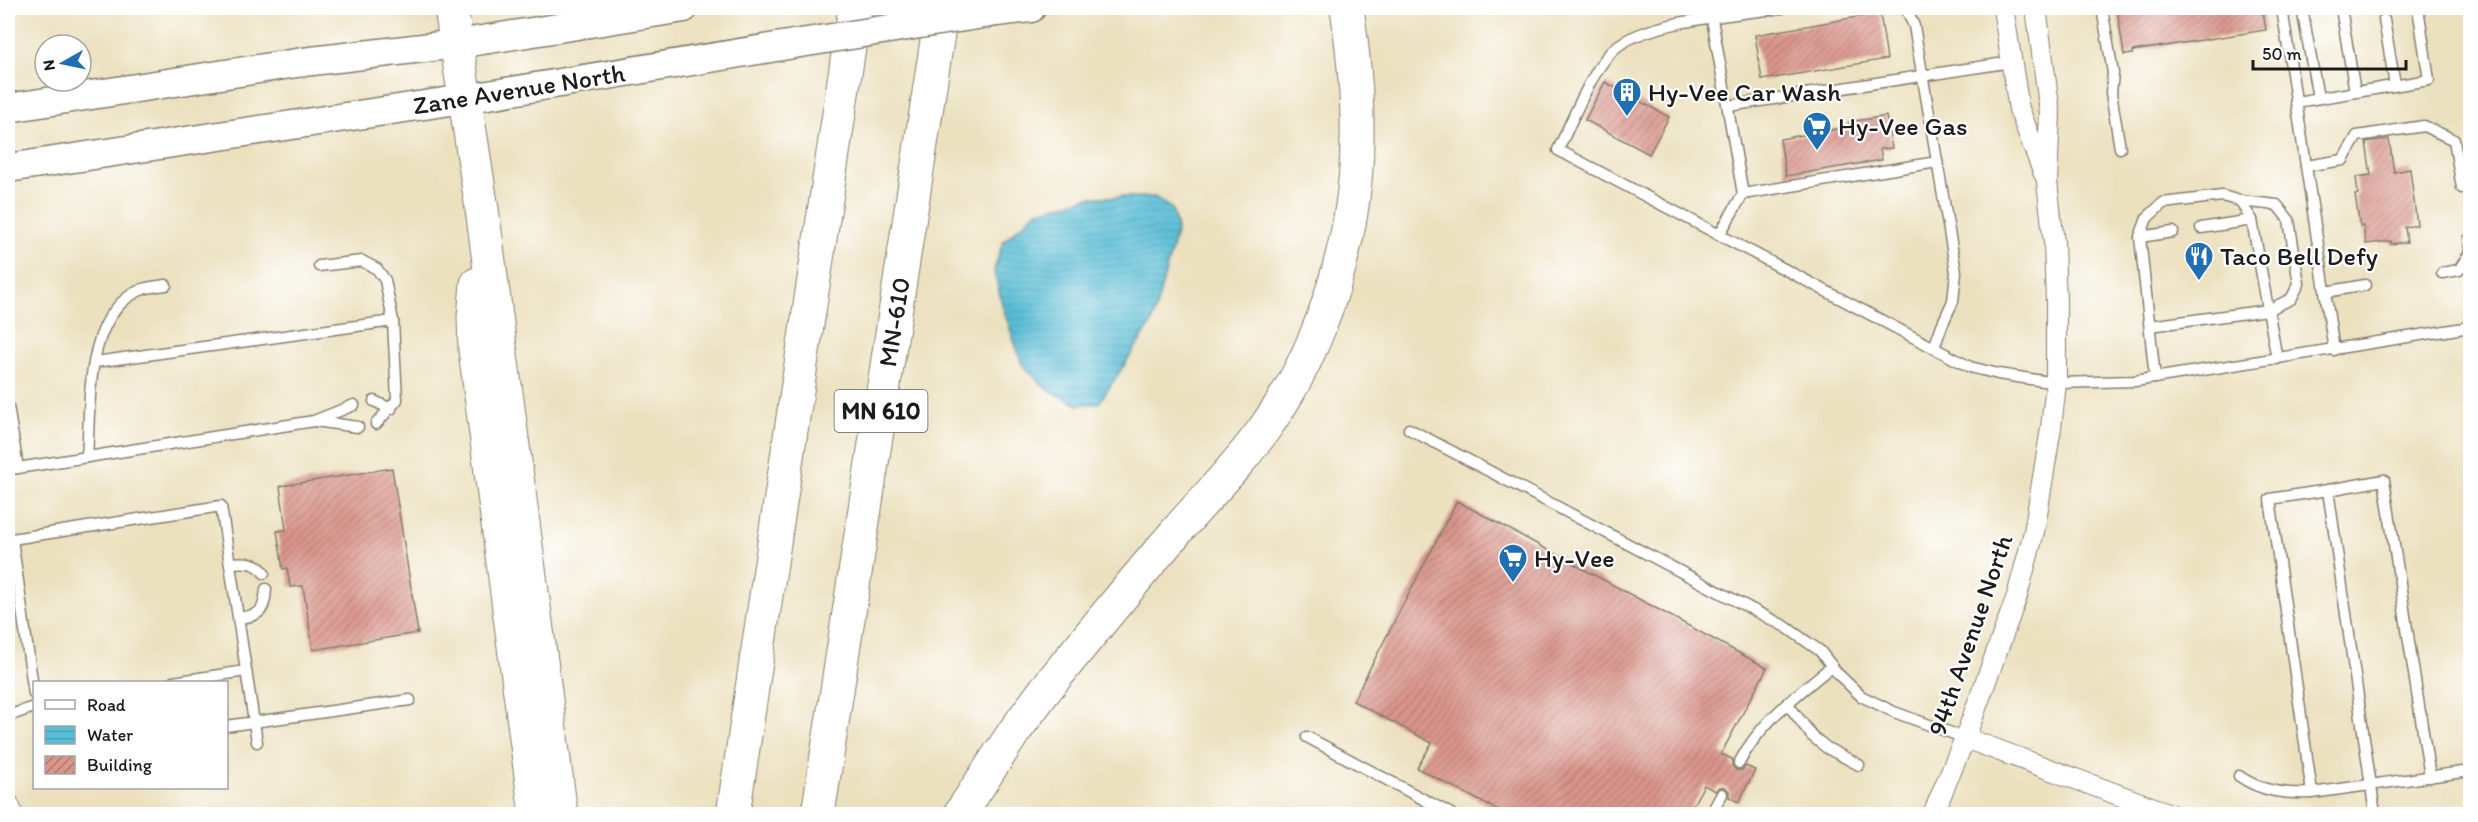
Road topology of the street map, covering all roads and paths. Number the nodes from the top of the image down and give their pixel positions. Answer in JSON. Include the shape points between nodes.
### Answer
{"nodes":[{"id":1,"x":451,"y":8,"type":"edge"},
{"id":2,"x":684,"y":8,"type":"edge"},
{"id":3,"x":855,"y":8,"type":"edge"},
{"id":4,"x":942,"y":8,"type":"edge"},
{"id":5,"x":1031,"y":8,"type":"edge"},
{"id":6,"x":1347,"y":8,"type":"edge"},
{"id":7,"x":1782,"y":8,"type":"edge"},
{"id":8,"x":1906,"y":8,"type":"edge"},
{"id":9,"x":2003,"y":8,"type":"edge"},
{"id":10,"x":2036,"y":8,"type":"edge"},
{"id":11,"x":2102,"y":8,"type":"edge"},
{"id":12,"x":2282,"y":8,"type":"edge"},
{"id":13,"x":2302,"y":8,"type":"edge"},
{"id":14,"x":2341,"y":8,"type":"edge"},
{"id":15,"x":2418,"y":8,"type":"edge"},
{"id":16,"x":1712,"y":19,"type":"junction"},
{"id":17,"x":2384,"y":20,"type":"dead end"},
{"id":18,"x":457,"y":44,"type":"junction"},
{"id":19,"x":2011,"y":62,"type":"junction"},
{"id":20,"x":1921,"y":75,"type":"junction"},
{"id":21,"x":2395,"y":85,"type":"junction"},
{"id":22,"x":2355,"y":92,"type":"junction"},
{"id":23,"x":2318,"y":98,"type":"junction"},
{"id":24,"x":464,"y":99,"type":"junction"},
{"id":25,"x":2296,"y":102,"type":"junction"},
{"id":26,"x":1728,"y":106,"type":"junction"},
{"id":27,"x":8,"y":108,"type":"edge"},
{"id":28,"x":2120,"y":148,"type":"dead end"},
{"id":29,"x":1937,"y":162,"type":"junction"},
{"id":30,"x":2306,"y":166,"type":"junction"},
{"id":31,"x":8,"y":168,"type":"edge"},
{"id":32,"x":2047,"y":182,"type":"junction"},
{"id":33,"x":2462,"y":188,"type":"dead end"},
{"id":34,"x":1743,"y":194,"type":"junction"},
{"id":35,"x":2240,"y":201,"type":"junction"},
{"id":36,"x":483,"y":216,"type":"junction"},
{"id":37,"x":2252,"y":220,"type":"junction"},
{"id":38,"x":2201,"y":228,"type":"dead end"},
{"id":39,"x":2173,"y":232,"type":"dead end"},
{"id":40,"x":1719,"y":235,"type":"junction"},
{"id":41,"x":2140,"y":237,"type":"junction"},
{"id":42,"x":2469,"y":238,"type":"dead end"},
{"id":43,"x":319,"y":266,"type":"dead end"},
{"id":44,"x":2442,"y":273,"type":"dead end"},
{"id":45,"x":166,"y":285,"type":"dead end"},
{"id":46,"x":2365,"y":285,"type":"dead end"},
{"id":47,"x":2326,"y":292,"type":"junction"},
{"id":48,"x":2268,"y":310,"type":"junction"},
{"id":49,"x":393,"y":321,"type":"junction"},
{"id":50,"x":2150,"y":326,"type":"junction"},
{"id":51,"x":2470,"y":327,"type":"edge"},
{"id":52,"x":1934,"y":348,"type":"junction"},
{"id":53,"x":2334,"y":350,"type":"junction"},
{"id":54,"x":2277,"y":359,"type":"junction"},
{"id":55,"x":94,"y":362,"type":"junction"},
{"id":56,"x":2155,"y":378,"type":"junction"},
{"id":57,"x":2056,"y":383,"type":"junction"},
{"id":58,"x":374,"y":401,"type":"dead end"},
{"id":59,"x":354,"y":405,"type":"dead end"},
{"id":60,"x":8,"y":406,"type":"edge"},
{"id":61,"x":391,"y":409,"type":"junction"},
{"id":62,"x":314,"y":421,"type":"junction"},
{"id":63,"x":376,"y":424,"type":"dead end"},
{"id":64,"x":358,"y":428,"type":"dead end"},
{"id":65,"x":1409,"y":429,"type":"dead end"},
{"id":66,"x":87,"y":457,"type":"junction"},
{"id":67,"x":13,"y":468,"type":"edge"},
{"id":68,"x":2328,"y":490,"type":"junction"},
{"id":69,"x":230,"y":563,"type":"junction"},
{"id":70,"x":264,"y":573,"type":"dead end"},
{"id":71,"x":266,"y":589,"type":"dead end"},
{"id":72,"x":239,"y":618,"type":"junction"},
{"id":73,"x":1832,"y":666,"type":"junction"},
{"id":74,"x":246,"y":671,"type":"junction"},
{"id":75,"x":180,"y":681,"type":"edge"},
{"id":76,"x":33,"y":687,"type":"edge"},
{"id":77,"x":411,"y":700,"type":"dead end"},
{"id":78,"x":1787,"y":704,"type":"junction"},
{"id":79,"x":33,"y":707,"type":"edge"},
{"id":80,"x":8,"y":716,"type":"edge"},
{"id":81,"x":254,"y":722,"type":"junction"},
{"id":82,"x":228,"y":726,"type":"edge"},
{"id":83,"x":1307,"y":737,"type":"dead end"},
{"id":84,"x":1965,"y":738,"type":"junction"},
{"id":85,"x":257,"y":742,"type":"dead end"},
{"id":86,"x":1739,"y":762,"type":"dead end"},
{"id":87,"x":1859,"y":765,"type":"dead end"},
{"id":88,"x":2470,"y":771,"type":"edge"},
{"id":89,"x":2239,"y":776,"type":"dead end"},
{"id":90,"x":2430,"y":777,"type":"junction"},
{"id":91,"x":2371,"y":786,"type":"junction"},
{"id":92,"x":2312,"y":793,"type":"junction"},
{"id":93,"x":1722,"y":794,"type":"dead end"},
{"id":94,"x":8,"y":803,"type":"edge"},
{"id":95,"x":13,"y":814,"type":"edge"},
{"id":96,"x":536,"y":814,"type":"edge"},
{"id":97,"x":561,"y":814,"type":"edge"},
{"id":98,"x":733,"y":814,"type":"edge"},
{"id":99,"x":819,"y":814,"type":"edge"},
{"id":100,"x":960,"y":814,"type":"edge"},
{"id":101,"x":1451,"y":814,"type":"edge"},
{"id":102,"x":1711,"y":814,"type":"edge"},
{"id":103,"x":1933,"y":814,"type":"edge"},
{"id":104,"x":2170,"y":814,"type":"edge"},
{"id":105,"x":2375,"y":814,"type":"edge"}],
"edges":[{"from":1,"to":18,"type":"highway"},
{"from":2,"to":18,"type":"main road"},
{"from":3,"to":98,"type":"highway","number":"MN 610"},
{"from":4,"to":99,"type":"highway","name":"MN-610","number":"MN 610"},
{"from":5,"to":24,"type":"main road","name":"Zane Avenue North","bridge":true},
{"from":6,"to":100,"type":"highway","via":[[1356,95],[1354,177],[1343,251],[1306,355],[1268,425],[1045,690]]},
{"from":7,"to":16,"type":"lane"},
{"from":8,"to":20,"type":"lane","via":[[1914,26]]},
{"from":9,"to":19,"type":"street","name":"94th Avenue North"},
{"from":10,"to":32,"type":"street","name":"94th Avenue North","via":[[2050,112]]},
{"from":11,"to":28,"type":"lane"},
{"from":12,"to":25,"type":"lane"},
{"from":13,"to":23,"type":"lane"},
{"from":14,"to":22,"type":"lane"},
{"from":15,"to":21,"type":"lane","via":[[2429,80]]},
{"from":16,"to":26,"type":"lane"},
{"from":16,"to":40,"type":"lane","via":[[1653,28],[1631,36],[1613,49],[1600,66],[1558,150]]},
{"from":17,"to":21,"type":"lane"},
{"from":18,"to":24,"type":"highway"},
{"from":18,"to":27,"type":"main road","via":[[303,62]]},
{"from":19,"to":20,"type":"lane"},
{"from":19,"to":32,"type":"street","name":"94th Avenue North","via":[[2019,110]]},
{"from":20,"to":26,"type":"lane"},
{"from":20,"to":29,"type":"lane"},
{"from":21,"to":22,"type":"lane"},
{"from":22,"to":23,"type":"lane"},
{"from":23,"to":25,"type":"lane"},
{"from":24,"to":31,"type":"main road","name":"Zane Avenue North"},
{"from":24,"to":36,"type":"highway"},
{"from":25,"to":30,"type":"lane"},
{"from":26,"to":34,"type":"lane"},
{"from":29,"to":34,"type":"lane"},
{"from":29,"to":52,"type":"lane","via":[[1956,272],[1953,301]]},
{"from":30,"to":33,"type":"lane","via":[[2343,160],[2357,136],[2424,126],[2454,140]]},
{"from":30,"to":47,"type":"lane"},
{"from":32,"to":57,"type":"street","name":"94th Avenue North","via":[[2054,243]]},
{"from":34,"to":40,"type":"lane"},
{"from":35,"to":37,"type":"lane"},
{"from":35,"to":41,"type":"lane","via":[[2222,196],[2163,203],[2147,218]]},
{"from":35,"to":48,"type":"lane","via":[[2277,206],[2289,220],[2299,284],[2291,299]]},
{"from":36,"to":96,"type":"highway","via":[[475,350]]},
{"from":36,"to":97,"type":"highway"},
{"from":37,"to":38,"type":"lane"},
{"from":37,"to":48,"type":"lane"},
{"from":39,"to":41,"type":"lane"},
{"from":40,"to":52,"type":"lane"},
{"from":41,"to":50,"type":"lane"},
{"from":42,"to":44,"type":"lane","via":[[2470,253],[2459,270]]},
{"from":43,"to":49,"type":"lane","via":[[362,261],[377,269],[385,280]]},
{"from":45,"to":55,"type":"lane","via":[[143,289],[107,318]]},
{"from":46,"to":47,"type":"lane"},
{"from":47,"to":53,"type":"lane"},
{"from":48,"to":50,"type":"lane"},
{"from":48,"to":54,"type":"lane"},
{"from":49,"to":55,"type":"lane"},
{"from":49,"to":61,"type":"lane","via":[[397,400]]},
{"from":50,"to":56,"type":"lane"},
{"from":51,"to":53,"type":"lane"},
{"from":52,"to":57,"type":"lane","via":[[1970,368]]},
{"from":53,"to":54,"type":"lane"},
{"from":54,"to":56,"type":"lane"},
{"from":55,"to":66,"type":"lane"},
{"from":56,"to":57,"type":"lane"},
{"from":57,"to":84,"type":"street","name":"94th Avenue North","via":[[2031,542],[2017,596]]},
{"from":58,"to":61,"type":"lane"},
{"from":59,"to":62,"type":"lane"},
{"from":60,"to":67,"type":"lane"},
{"from":61,"to":63,"type":"lane"},
{"from":62,"to":64,"type":"lane"},
{"from":62,"to":66,"type":"lane"},
{"from":65,"to":73,"type":"lane","via":[[1785,627],[1820,651]]},
{"from":66,"to":67,"type":"lane"},
{"from":68,"to":90,"type":"lane","via":[[2384,480]]},
{"from":68,"to":91,"type":"lane"},
{"from":68,"to":92,"type":"lane","via":[[2271,499]]},
{"from":69,"to":70,"type":"lane","via":[[253,564]]},
{"from":69,"to":72,"type":"lane"},
{"from":69,"to":76,"type":"lane","via":[[221,506],[12,539]]},
{"from":71,"to":72,"type":"lane","via":[[259,613]]},
{"from":72,"to":74,"type":"lane"},
{"from":73,"to":78,"type":"lane"},
{"from":73,"to":84,"type":"lane","via":[[1861,696]]},
{"from":74,"to":75,"type":"lane"},
{"from":74,"to":81,"type":"lane"},
{"from":77,"to":81,"type":"lane"},
{"from":78,"to":86,"type":"lane","via":[[1757,734]]},
{"from":78,"to":87,"type":"lane","via":[[1812,736]]},
{"from":79,"to":80,"type":"lane"},
{"from":81,"to":82,"type":"lane"},
{"from":81,"to":85,"type":"lane"},
{"from":83,"to":101,"type":"lane"},
{"from":84,"to":103,"type":"street","name":"94th Avenue North"},
{"from":84,"to":104,"type":"street"},
{"from":88,"to":90,"type":"lane"},
{"from":89,"to":92,"type":"lane","via":[[2270,791]]},
{"from":90,"to":91,"type":"lane"},
{"from":91,"to":92,"type":"lane"},
{"from":91,"to":105,"type":"lane"},
{"from":93,"to":102,"type":"lane"},
{"from":94,"to":95,"type":"street"}]}
